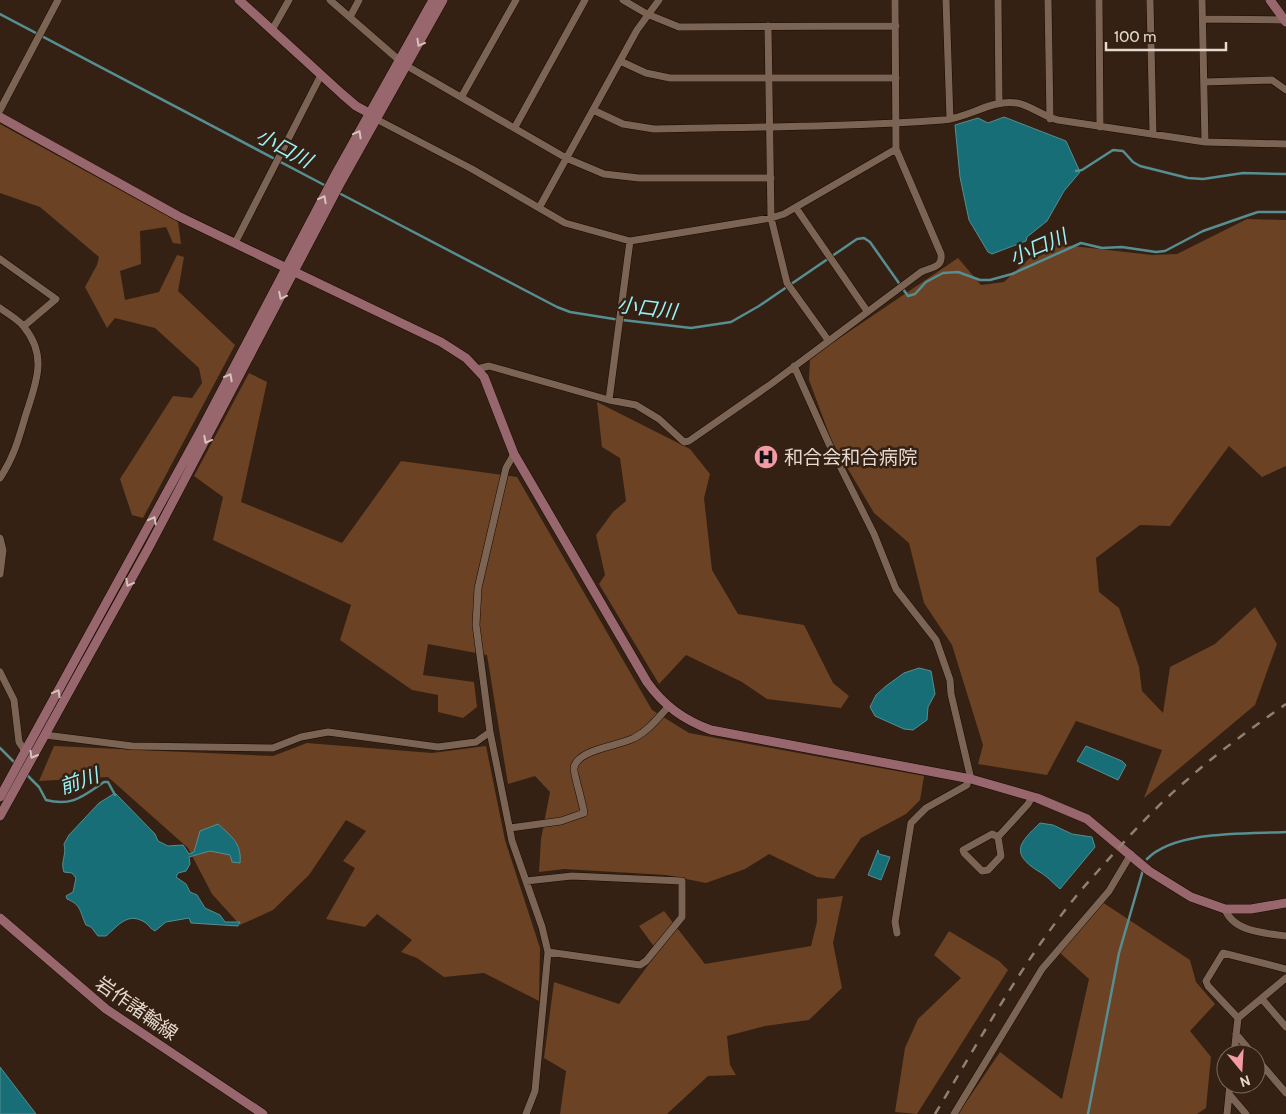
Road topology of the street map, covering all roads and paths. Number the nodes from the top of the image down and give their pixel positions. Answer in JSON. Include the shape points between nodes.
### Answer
{"nodes":[{"id":1,"x":58,"y":0,"type":"edge"},
{"id":2,"x":240,"y":0,"type":"edge"},
{"id":3,"x":289,"y":0,"type":"edge"},
{"id":4,"x":330,"y":0,"type":"edge"},
{"id":5,"x":359,"y":0,"type":"edge"},
{"id":6,"x":433,"y":0,"type":"edge"},
{"id":7,"x":444,"y":0,"type":"edge"},
{"id":8,"x":516,"y":0,"type":"edge"},
{"id":9,"x":585,"y":0,"type":"edge"},
{"id":10,"x":623,"y":0,"type":"edge"},
{"id":11,"x":659,"y":0,"type":"edge"},
{"id":12,"x":895,"y":0,"type":"edge"},
{"id":13,"x":946,"y":0,"type":"edge"},
{"id":14,"x":998,"y":0,"type":"edge"},
{"id":15,"x":1048,"y":0,"type":"edge"},
{"id":16,"x":1099,"y":0,"type":"edge"},
{"id":17,"x":1150,"y":0,"type":"edge"},
{"id":18,"x":1202,"y":0,"type":"edge"},
{"id":19,"x":1270,"y":0,"type":"edge"},
{"id":20,"x":647,"y":14,"type":"junction"},
{"id":21,"x":350,"y":17,"type":"junction"},
{"id":22,"x":1203,"y":19,"type":"junction"},
{"id":23,"x":1285,"y":21,"type":"edge"},
{"id":24,"x":768,"y":26,"type":"junction"},
{"id":25,"x":896,"y":26,"type":"junction"},
{"id":26,"x":272,"y":30,"type":"junction"},
{"id":27,"x":620,"y":61,"type":"junction"},
{"id":28,"x":403,"y":64,"type":"junction"},
{"id":29,"x":321,"y":75,"type":"junction"},
{"id":30,"x":768,"y":76,"type":"junction"},
{"id":31,"x":896,"y":78,"type":"junction"},
{"id":32,"x":1204,"y":82,"type":"junction"},
{"id":33,"x":1286,"y":90,"type":"edge"},
{"id":34,"x":462,"y":96,"type":"junction"},
{"id":35,"x":999,"y":102,"type":"junction"},
{"id":36,"x":0,"y":110,"type":"edge"},
{"id":37,"x":593,"y":110,"type":"junction"},
{"id":38,"x":369,"y":113,"type":"junction"},
{"id":39,"x":0,"y":117,"type":"edge"},
{"id":40,"x":1050,"y":118,"type":"junction"},
{"id":41,"x":950,"y":119,"type":"junction"},
{"id":42,"x":378,"y":120,"type":"junction"},
{"id":43,"x":897,"y":123,"type":"junction"},
{"id":44,"x":515,"y":127,"type":"junction"},
{"id":45,"x":770,"y":127,"type":"junction"},
{"id":46,"x":1100,"y":127,"type":"junction"},
{"id":47,"x":1153,"y":134,"type":"junction"},
{"id":48,"x":1204,"y":142,"type":"junction"},
{"id":49,"x":1286,"y":144,"type":"edge"},
{"id":50,"x":896,"y":149,"type":"junction"},
{"id":51,"x":566,"y":158,"type":"junction"},
{"id":52,"x":771,"y":178,"type":"junction"},
{"id":53,"x":338,"y":180,"type":"junction"},
{"id":54,"x":539,"y":208,"type":"junction"},
{"id":55,"x":796,"y":208,"type":"junction"},
{"id":56,"x":771,"y":218,"type":"junction"},
{"id":57,"x":630,"y":241,"type":"junction"},
{"id":58,"x":235,"y":244,"type":"junction"},
{"id":59,"x":0,"y":259,"type":"edge"},
{"id":60,"x":290,"y":269,"type":"junction"},
{"id":61,"x":0,"y":308,"type":"edge"},
{"id":62,"x":867,"y":311,"type":"junction"},
{"id":63,"x":24,"y":326,"type":"junction"},
{"id":64,"x":828,"y":340,"type":"junction"},
{"id":65,"x":794,"y":366,"type":"junction"},
{"id":66,"x":477,"y":368,"type":"junction"},
{"id":67,"x":609,"y":400,"type":"junction"},
{"id":68,"x":514,"y":454,"type":"junction"},
{"id":69,"x":0,"y":478,"type":"edge"},
{"id":70,"x":0,"y":538,"type":"edge"},
{"id":71,"x":0,"y":574,"type":"edge"},
{"id":72,"x":0,"y":672,"type":"edge"},
{"id":73,"x":668,"y":707,"type":"junction"},
{"id":74,"x":490,"y":732,"type":"junction"},
{"id":75,"x":44,"y":736,"type":"junction"},
{"id":76,"x":25,"y":751,"type":"junction"},
{"id":77,"x":970,"y":779,"type":"junction"},
{"id":78,"x":0,"y":797,"type":"edge"},
{"id":79,"x":1032,"y":797,"type":"junction"},
{"id":80,"x":0,"y":816,"type":"edge"},
{"id":81,"x":510,"y":828,"type":"junction"},
{"id":82,"x":998,"y":837,"type":"junction"},
{"id":83,"x":1131,"y":854,"type":"junction"},
{"id":84,"x":526,"y":881,"type":"junction"},
{"id":85,"x":1286,"y":903,"type":"edge"},
{"id":86,"x":1225,"y":909,"type":"junction"},
{"id":87,"x":0,"y":918,"type":"edge"},
{"id":88,"x":897,"y":933,"type":"dead end"},
{"id":89,"x":1286,"y":936,"type":"edge"},
{"id":90,"x":548,"y":952,"type":"junction"},
{"id":91,"x":1286,"y":969,"type":"edge"},
{"id":92,"x":1286,"y":978,"type":"edge"},
{"id":93,"x":1262,"y":999,"type":"junction"},
{"id":94,"x":1238,"y":1018,"type":"junction"},
{"id":95,"x":1286,"y":1027,"type":"edge"},
{"id":96,"x":1236,"y":1034,"type":"junction"},
{"id":97,"x":1235,"y":1044,"type":"edge"},
{"id":98,"x":1244,"y":1044,"type":"edge"},
{"id":99,"x":1266,"y":1070,"type":"edge"},
{"id":100,"x":1286,"y":1093,"type":"edge"},
{"id":101,"x":1229,"y":1094,"type":"joint"},
{"id":102,"x":263,"y":1114,"type":"edge"},
{"id":103,"x":526,"y":1114,"type":"edge"},
{"id":104,"x":954,"y":1114,"type":"edge"},
{"id":105,"x":1228,"y":1114,"type":"edge"},
{"id":106,"x":1246,"y":1114,"type":"edge"}],
"edges":[{"from":1,"to":36,"type":"street"},
{"from":2,"to":26,"type":"street"},
{"from":3,"to":26,"type":"street"},
{"from":4,"to":21,"type":"street"},
{"from":5,"to":21,"type":"street"},
{"from":6,"to":28,"type":"street"},
{"from":7,"to":28,"type":"street","one_way":true},
{"from":8,"to":34,"type":"street"},
{"from":9,"to":44,"type":"street"},
{"from":10,"to":20,"type":"street"},
{"from":11,"to":20,"type":"street"},
{"from":12,"to":25,"type":"street"},
{"from":13,"to":41,"type":"street"},
{"from":14,"to":35,"type":"street"},
{"from":15,"to":40,"type":"street"},
{"from":16,"to":46,"type":"street"},
{"from":17,"to":47,"type":"street"},
{"from":18,"to":22,"type":"street"},
{"from":19,"to":23,"type":"street"},
{"from":20,"to":24,"type":"street","via":[[679,27]]},
{"from":20,"to":27,"type":"street"},
{"from":21,"to":28,"type":"street"},
{"from":22,"to":23,"type":"street"},
{"from":22,"to":32,"type":"street"},
{"from":24,"to":25,"type":"street"},
{"from":24,"to":30,"type":"street"},
{"from":25,"to":31,"type":"street"},
{"from":26,"to":29,"type":"street"},
{"from":27,"to":30,"type":"street","via":[[646,74],[670,78]]},
{"from":27,"to":37,"type":"street"},
{"from":28,"to":34,"type":"street"},
{"from":28,"to":38,"type":"street"},
{"from":28,"to":42,"type":"street"},
{"from":29,"to":38,"type":"street","via":[[356,106]]},
{"from":29,"to":58,"type":"street"},
{"from":30,"to":31,"type":"street"},
{"from":30,"to":45,"type":"street"},
{"from":31,"to":43,"type":"street"},
{"from":32,"to":33,"type":"street","via":[[1272,80]]},
{"from":32,"to":48,"type":"street"},
{"from":34,"to":44,"type":"street"},
{"from":35,"to":40,"type":"street","via":[[1018,103]]},
{"from":35,"to":41,"type":"street"},
{"from":37,"to":45,"type":"street","via":[[645,129]]},
{"from":37,"to":51,"type":"street"},
{"from":53,"to":38,"type":"street","one_way":true},
{"from":39,"to":58,"type":"street"},
{"from":40,"to":46,"type":"street"},
{"from":41,"to":43,"type":"street"},
{"from":42,"to":53,"type":"street"},
{"from":42,"to":54,"type":"street"},
{"from":43,"to":45,"type":"street"},
{"from":43,"to":50,"type":"street"},
{"from":44,"to":51,"type":"street"},
{"from":45,"to":52,"type":"street"},
{"from":46,"to":47,"type":"street"},
{"from":47,"to":48,"type":"street"},
{"from":48,"to":49,"type":"street"},
{"from":50,"to":55,"type":"street"},
{"from":50,"to":62,"type":"street","via":[[942,260]]},
{"from":51,"to":52,"type":"street","via":[[616,177]]},
{"from":51,"to":54,"type":"street"},
{"from":52,"to":56,"type":"street"},
{"from":53,"to":60,"type":"street"},
{"from":54,"to":57,"type":"street","via":[[565,223]]},
{"from":55,"to":56,"type":"street"},
{"from":55,"to":62,"type":"street"},
{"from":56,"to":57,"type":"street"},
{"from":56,"to":64,"type":"street","via":[[789,286]]},
{"from":57,"to":67,"type":"street"},
{"from":58,"to":60,"type":"street"},
{"from":59,"to":63,"type":"street","via":[[56,298]]},
{"from":60,"to":66,"type":"street","via":[[441,342]]},
{"from":60,"to":75,"type":"street","one_way":true,"via":[[252,356]]},
{"from":76,"to":60,"type":"street","one_way":true},
{"from":61,"to":63,"type":"street"},
{"from":62,"to":64,"type":"street"},
{"from":63,"to":69,"type":"street","via":[[34,343],[39,374],[13,458]]},
{"from":64,"to":65,"type":"street"},
{"from":65,"to":67,"type":"street","via":[[684,442],[659,419],[636,405]]},
{"from":65,"to":77,"type":"street","via":[[828,444],[874,534],[896,589],[942,652]]},
{"from":66,"to":67,"type":"street","via":[[489,366]]},
{"from":66,"to":68,"type":"street","via":[[489,385]]},
{"from":68,"to":73,"type":"street","via":[[647,682]]},
{"from":68,"to":74,"type":"street","via":[[506,468],[478,588],[476,625]]},
{"from":70,"to":71,"type":"street","via":[[3,550]]},
{"from":72,"to":76,"type":"street","via":[[14,700],[20,742]]},
{"from":73,"to":77,"type":"street","via":[[687,720],[711,730]]},
{"from":73,"to":81,"type":"street","via":[[636,738],[590,751],[575,764],[573,771],[579,783],[584,812],[561,821]]},
{"from":74,"to":75,"type":"street","via":[[476,742],[438,747],[328,732],[301,737],[273,748],[132,746]]},
{"from":74,"to":81,"type":"street"},
{"from":75,"to":80,"type":"street","one_way":true},
{"from":76,"to":78,"type":"street"},
{"from":77,"to":79,"type":"street"},
{"from":77,"to":88,"type":"street","via":[[967,785],[926,808],[911,823],[895,922]]},
{"from":79,"to":82,"type":"street"},
{"from":79,"to":83,"type":"street","via":[[1087,819]]},
{"from":81,"to":84,"type":"street"},
{"from":82,"to":82,"type":"street","via":[[1001,856],[986,872],[964,853],[992,834]]},
{"from":83,"to":86,"type":"street","via":[[1149,871],[1191,897]]},
{"from":83,"to":104,"type":"street","via":[[1109,891],[1042,969]]},
{"from":84,"to":90,"type":"street"},
{"from":84,"to":90,"type":"street","via":[[572,876],[682,882],[682,917],[640,965]]},
{"from":85,"to":86,"type":"street","via":[[1251,909]]},
{"from":86,"to":89,"type":"street","via":[[1228,918],[1239,925]]},
{"from":87,"to":102,"type":"street","name":"岩作諸輪線","via":[[106,1008]]},
{"from":90,"to":103,"type":"street","via":[[535,1091]]},
{"from":91,"to":94,"type":"street","via":[[1223,953],[1206,981]]},
{"from":92,"to":93,"type":"street"},
{"from":93,"to":94,"type":"street"},
{"from":93,"to":95,"type":"street"},
{"from":94,"to":96,"type":"street"},
{"from":96,"to":97,"type":"street"},
{"from":96,"to":98,"type":"street"},
{"from":99,"to":100,"type":"street"},
{"from":101,"to":105,"type":"street"},
{"from":101,"to":106,"type":"street"}]}
